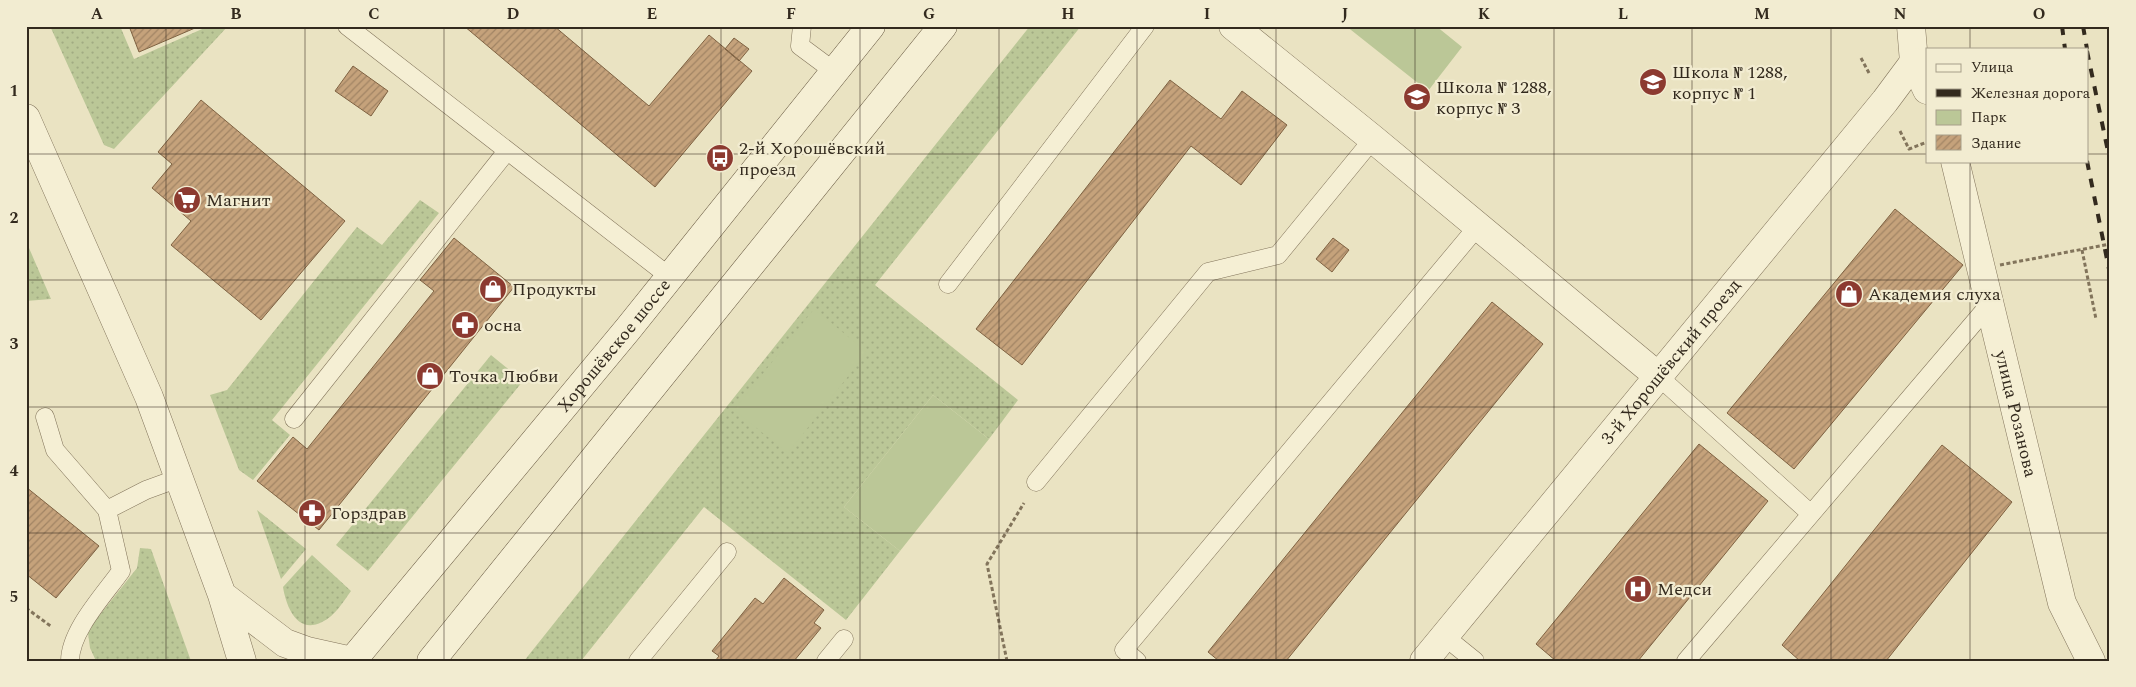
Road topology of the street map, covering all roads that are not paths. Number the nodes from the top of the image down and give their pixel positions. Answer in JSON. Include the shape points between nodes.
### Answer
{"nodes":[{"id":1,"x":347,"y":26,"type":"edge"},
{"id":2,"x":802,"y":26,"type":"edge"},
{"id":3,"x":872,"y":26,"type":"edge"},
{"id":4,"x":943,"y":26,"type":"edge"},
{"id":5,"x":1146,"y":26,"type":"edge"},
{"id":6,"x":1233,"y":26,"type":"edge"},
{"id":7,"x":1910,"y":26,"type":"edge"},
{"id":8,"x":1914,"y":62,"type":"junction"},
{"id":9,"x":835,"y":72,"type":"junction"},
{"id":10,"x":1926,"y":88,"type":"edge"},
{"id":11,"x":26,"y":118,"type":"edge"},
{"id":12,"x":1373,"y":139,"type":"junction"},
{"id":13,"x":507,"y":151,"type":"junction"},
{"id":14,"x":1955,"y":162,"type":"edge"},
{"id":15,"x":1478,"y":226,"type":"junction"},
{"id":16,"x":670,"y":278,"type":"junction"},
{"id":17,"x":948,"y":284,"type":"dead end"},
{"id":18,"x":1990,"y":305,"type":"junction"},
{"id":19,"x":1658,"y":376,"type":"junction"},
{"id":20,"x":46,"y":417,"type":"dead end"},
{"id":21,"x":294,"y":418,"type":"dead end"},
{"id":22,"x":179,"y":478,"type":"junction"},
{"id":23,"x":1036,"y":482,"type":"road end"},
{"id":24,"x":107,"y":510,"type":"junction"},
{"id":25,"x":1811,"y":514,"type":"junction"},
{"id":26,"x":727,"y":552,"type":"dead end"},
{"id":27,"x":222,"y":594,"type":"junction"},
{"id":28,"x":1444,"y":636,"type":"junction"},
{"id":29,"x":844,"y":639,"type":"dead end"},
{"id":30,"x":70,"y":661,"type":"edge"},
{"id":31,"x":242,"y":661,"type":"edge"},
{"id":32,"x":352,"y":661,"type":"edge"},
{"id":33,"x":431,"y":661,"type":"edge"},
{"id":34,"x":638,"y":661,"type":"edge"},
{"id":35,"x":826,"y":661,"type":"edge"},
{"id":36,"x":1137,"y":661,"type":"edge"},
{"id":37,"x":1424,"y":661,"type":"edge"},
{"id":38,"x":1476,"y":661,"type":"edge"},
{"id":39,"x":1686,"y":661,"type":"edge"},
{"id":40,"x":2091,"y":661,"type":"edge"}],
"edges":[{"from":1,"to":13,"type":"lane"},
{"from":2,"to":9,"type":"lane","via":[[800,46]]},
{"from":3,"to":9,"type":"street","name":"Хорошёвское шоссе"},
{"from":4,"to":33,"type":"street"},
{"from":5,"to":17,"type":"lane"},
{"from":6,"to":12,"type":"street"},
{"from":7,"to":8,"type":"street"},
{"from":8,"to":10,"type":"street"},
{"from":8,"to":19,"type":"street","name":"3-й Хорошёвский проезд"},
{"from":9,"to":16,"type":"street","name":"Хорошёвское шоссе"},
{"from":11,"to":22,"type":"street","via":[[149,397]]},
{"from":12,"to":15,"type":"street"},
{"from":12,"to":23,"type":"lane","via":[[1278,254],[1208,272]]},
{"from":13,"to":16,"type":"lane"},
{"from":13,"to":21,"type":"lane"},
{"from":14,"to":18,"type":"street","name":"улица Розанова"},
{"from":15,"to":19,"type":"street"},
{"from":15,"to":36,"type":"lane","via":[[1124,650]]},
{"from":16,"to":32,"type":"street","name":"Хорошёвское шоссе"},
{"from":18,"to":25,"type":"lane"},
{"from":18,"to":40,"type":"street","name":"улица Розанова","via":[[2062,603]]},
{"from":19,"to":25,"type":"lane"},
{"from":19,"to":28,"type":"street","name":"3-й Хорошёвский проезд"},
{"from":20,"to":24,"type":"lane","via":[[54,450]]},
{"from":22,"to":24,"type":"lane"},
{"from":22,"to":27,"type":"street"},
{"from":24,"to":30,"type":"lane","via":[[121,571],[82,626],[73,643]]},
{"from":25,"to":39,"type":"lane"},
{"from":26,"to":34,"type":"lane"},
{"from":27,"to":31,"type":"street"},
{"from":27,"to":32,"type":"street","via":[[285,643]]},
{"from":28,"to":37,"type":"street","name":"3-й Хорошёвский проезд"},
{"from":28,"to":38,"type":"lane"},
{"from":29,"to":35,"type":"lane"}]}
